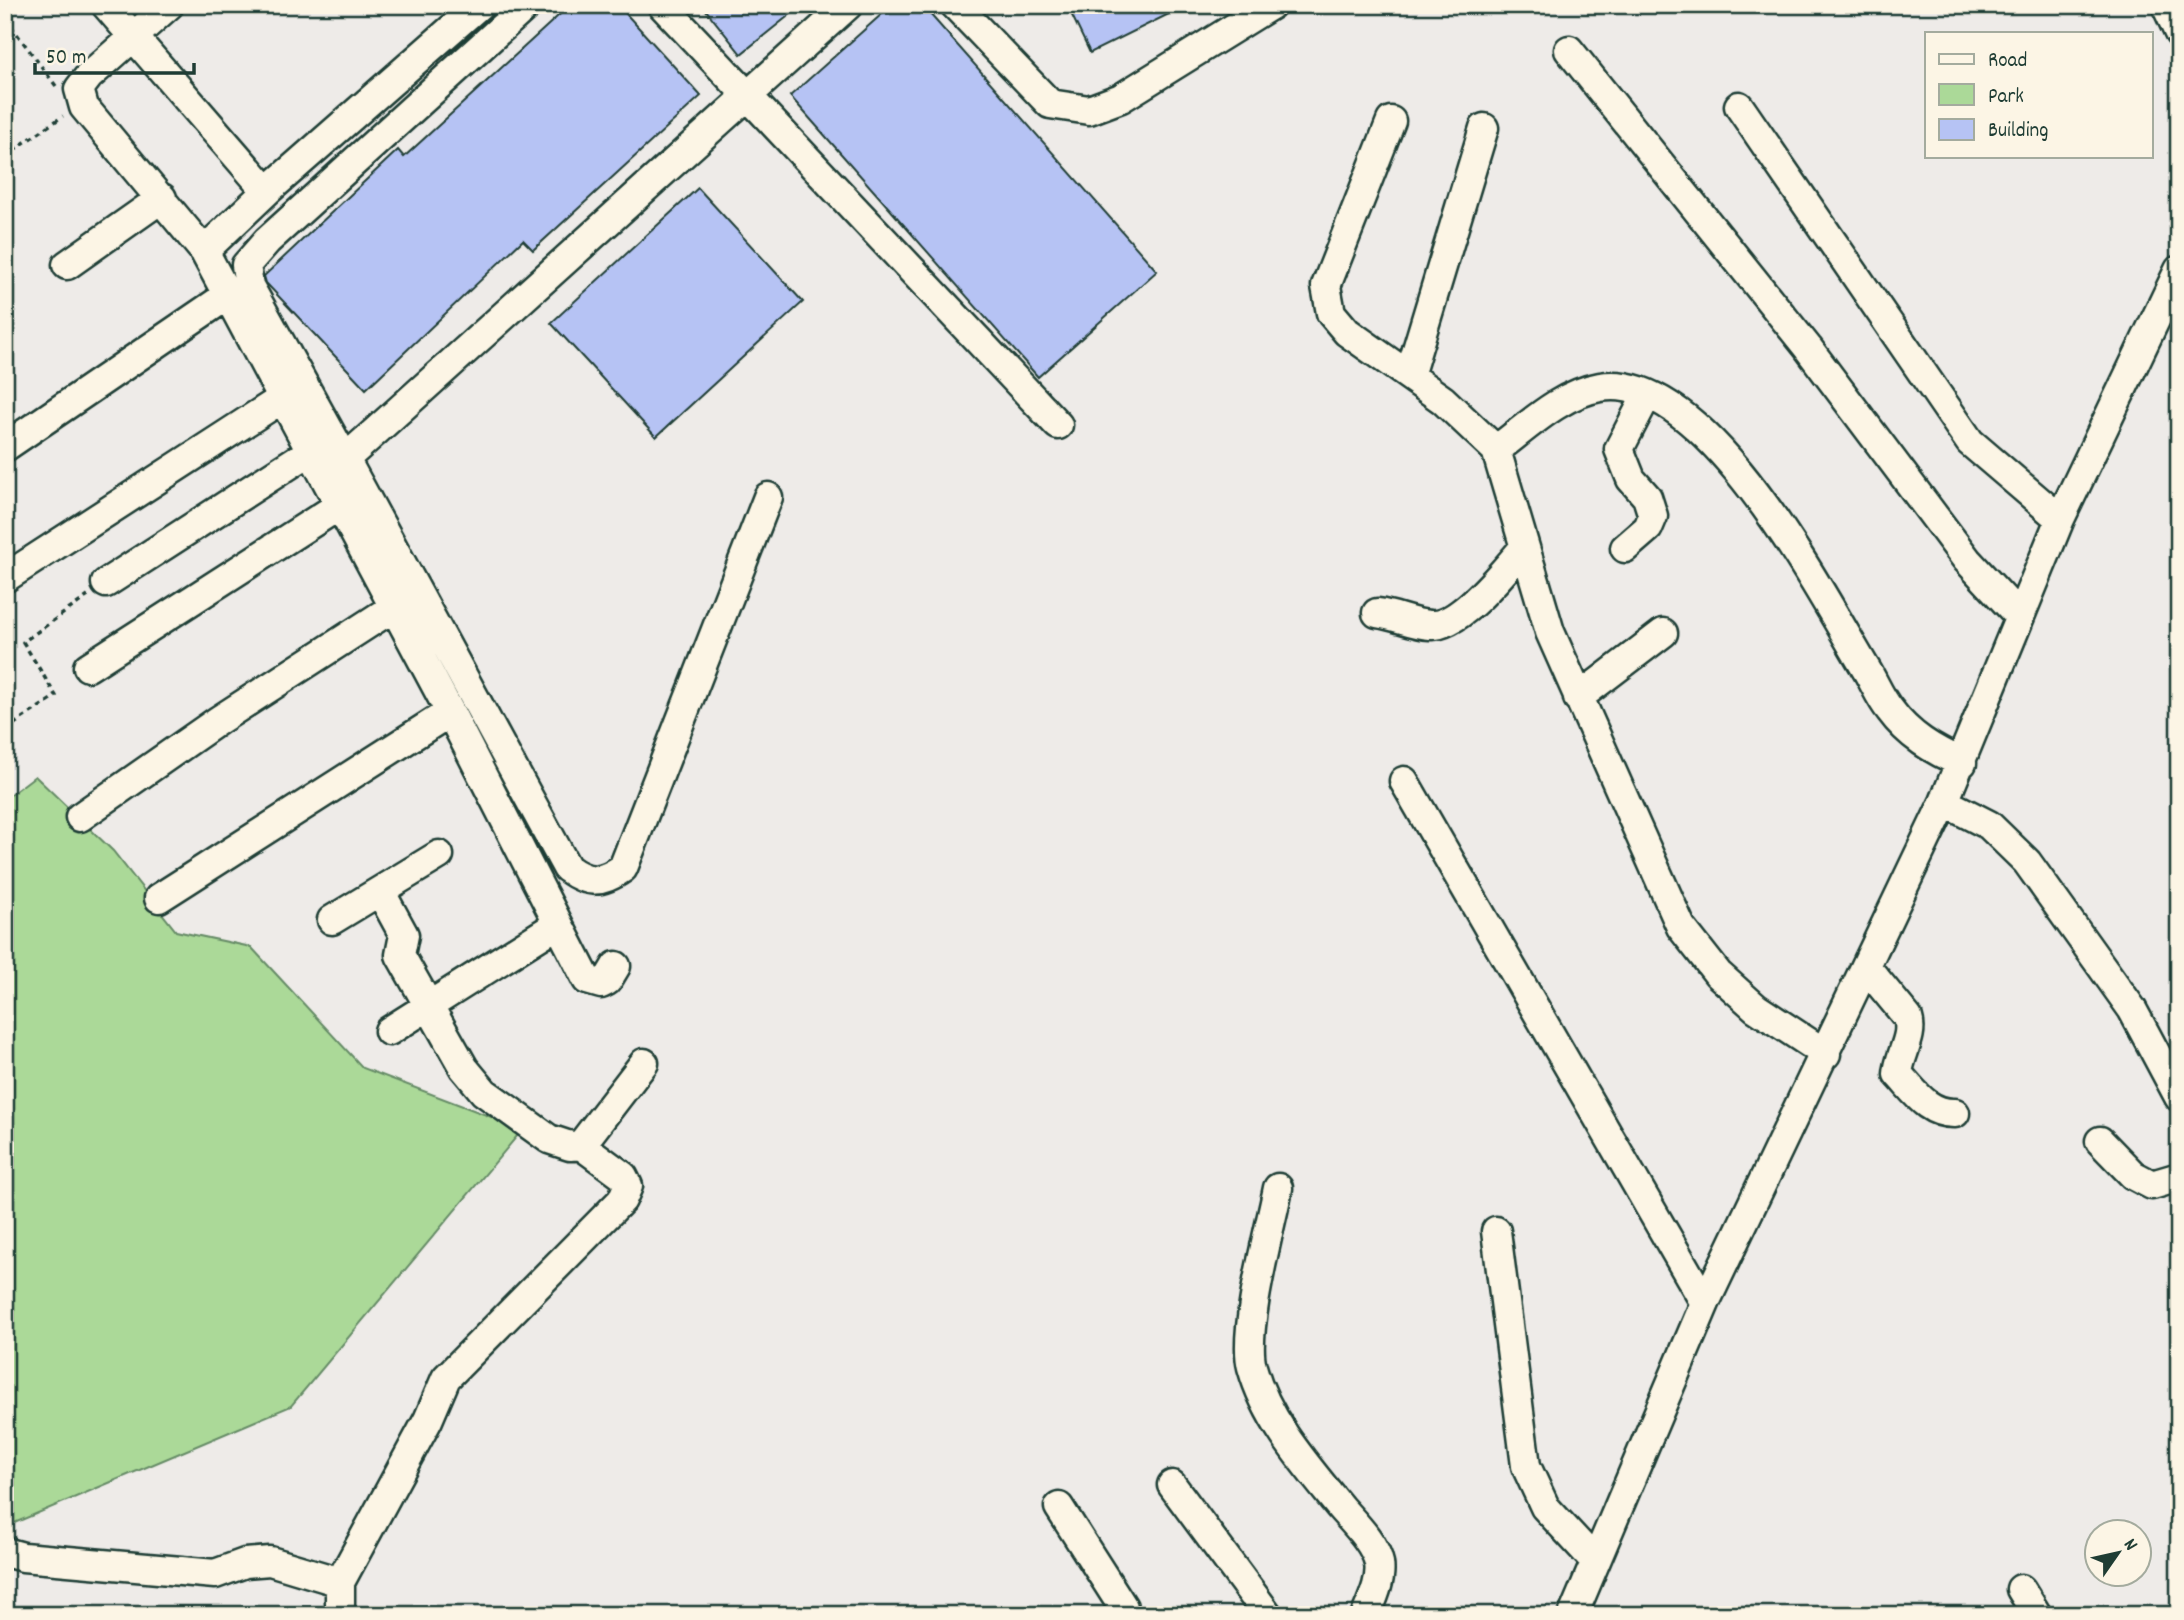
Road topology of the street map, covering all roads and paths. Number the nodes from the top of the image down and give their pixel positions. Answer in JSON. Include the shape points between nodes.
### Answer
{"nodes":[{"id":1,"x":106,"y":5,"type":"edge"},
{"id":2,"x":169,"y":5,"type":"edge"},
{"id":3,"x":480,"y":5,"type":"edge"},
{"id":4,"x":527,"y":5,"type":"edge"},
{"id":5,"x":662,"y":5,"type":"edge"},
{"id":6,"x":848,"y":5,"type":"edge"},
{"id":7,"x":955,"y":5,"type":"edge"},
{"id":8,"x":1271,"y":5,"type":"edge"},
{"id":9,"x":2166,"y":5,"type":"edge"},
{"id":10,"x":5,"y":18,"type":"edge"},
{"id":11,"x":2179,"y":33,"type":"edge"},
{"id":12,"x":134,"y":36,"type":"junction"},
{"id":13,"x":1569,"y":50,"type":"dead end"},
{"id":14,"x":745,"y":97,"type":"junction"},
{"id":15,"x":82,"y":98,"type":"junction"},
{"id":16,"x":1739,"y":106,"type":"dead end"},
{"id":17,"x":1391,"y":121,"type":"dead end"},
{"id":18,"x":1484,"y":128,"type":"dead end"},
{"id":19,"x":5,"y":156,"type":"edge"},
{"id":20,"x":267,"y":191,"type":"junction"},
{"id":21,"x":162,"y":198,"type":"junction"},
{"id":22,"x":204,"y":251,"type":"junction"},
{"id":23,"x":67,"y":265,"type":"dead end"},
{"id":24,"x":2179,"y":270,"type":"edge"},
{"id":25,"x":228,"y":295,"type":"junction"},
{"id":26,"x":1409,"y":376,"type":"junction"},
{"id":27,"x":1647,"y":395,"type":"junction"},
{"id":28,"x":283,"y":398,"type":"junction"},
{"id":29,"x":1058,"y":425,"type":"dead end"},
{"id":30,"x":5,"y":447,"type":"edge"},
{"id":31,"x":312,"y":450,"type":"junction"},
{"id":32,"x":1496,"y":450,"type":"junction"},
{"id":33,"x":345,"y":459,"type":"junction"},
{"id":34,"x":768,"y":497,"type":"dead end"},
{"id":35,"x":340,"y":505,"type":"junction"},
{"id":36,"x":2060,"y":519,"type":"junction"},
{"id":37,"x":1524,"y":548,"type":"junction"},
{"id":38,"x":1625,"y":548,"type":"dead end"},
{"id":39,"x":5,"y":578,"type":"edge"},
{"id":40,"x":106,"y":583,"type":"joint"},
{"id":41,"x":394,"y":607,"type":"junction"},
{"id":42,"x":1377,"y":613,"type":"dead end"},
{"id":43,"x":2019,"y":616,"type":"junction"},
{"id":44,"x":1663,"y":633,"type":"dead end"},
{"id":45,"x":88,"y":667,"type":"dead end"},
{"id":46,"x":1577,"y":698,"type":"junction"},
{"id":47,"x":450,"y":712,"type":"junction"},
{"id":48,"x":5,"y":730,"type":"edge"},
{"id":49,"x":1962,"y":763,"type":"junction"},
{"id":50,"x":1404,"y":781,"type":"dead end"},
{"id":51,"x":1944,"y":802,"type":"junction"},
{"id":52,"x":80,"y":817,"type":"dead end"},
{"id":53,"x":439,"y":855,"type":"dead end"},
{"id":54,"x":380,"y":891,"type":"junction"},
{"id":55,"x":159,"y":898,"type":"dead end"},
{"id":56,"x":332,"y":920,"type":"dead end"},
{"id":57,"x":558,"y":924,"type":"junction"},
{"id":58,"x":616,"y":966,"type":"dead end"},
{"id":59,"x":1866,"y":967,"type":"junction"},
{"id":60,"x":428,"y":1004,"type":"junction"},
{"id":61,"x":388,"y":1031,"type":"dead end"},
{"id":62,"x":1826,"y":1054,"type":"junction"},
{"id":63,"x":644,"y":1063,"type":"dead end"},
{"id":64,"x":2179,"y":1097,"type":"edge"},
{"id":65,"x":1955,"y":1113,"type":"dead end"},
{"id":66,"x":2100,"y":1141,"type":"dead end"},
{"id":67,"x":581,"y":1145,"type":"junction"},
{"id":68,"x":2179,"y":1177,"type":"edge"},
{"id":69,"x":1278,"y":1188,"type":"dead end"},
{"id":70,"x":1496,"y":1231,"type":"dead end"},
{"id":71,"x":1705,"y":1303,"type":"junction"},
{"id":72,"x":1172,"y":1485,"type":"dead end"},
{"id":73,"x":1059,"y":1507,"type":"dead end"},
{"id":74,"x":5,"y":1552,"type":"edge"},
{"id":75,"x":1595,"y":1561,"type":"junction"},
{"id":76,"x":340,"y":1582,"type":"junction"},
{"id":77,"x":2021,"y":1589,"type":"dead end"},
{"id":78,"x":340,"y":1615,"type":"edge"},
{"id":79,"x":1125,"y":1615,"type":"edge"},
{"id":80,"x":1268,"y":1615,"type":"edge"},
{"id":81,"x":1366,"y":1615,"type":"edge"},
{"id":82,"x":1573,"y":1615,"type":"edge"},
{"id":83,"x":2037,"y":1615,"type":"edge"}],
"edges":[{"from":1,"to":12,"type":"street"},
{"from":2,"to":12,"type":"street"},
{"from":3,"to":20,"type":"street"},
{"from":4,"to":33,"type":"street","via":[[246,265],[249,286]]},
{"from":5,"to":14,"type":"street"},
{"from":6,"to":14,"type":"street"},
{"from":7,"to":8,"type":"street","via":[[1050,104],[1089,110],[1121,98]]},
{"from":9,"to":11,"type":"street"},
{"from":10,"to":15,"type":"path","via":[[61,93]]},
{"from":12,"to":15,"type":"street","via":[[89,76]]},
{"from":12,"to":20,"type":"street"},
{"from":13,"to":43,"type":"street","via":[[1808,348],[1967,560]]},
{"from":14,"to":29,"type":"street"},
{"from":14,"to":33,"type":"street"},
{"from":15,"to":19,"type":"path"},
{"from":15,"to":21,"type":"street"},
{"from":16,"to":36,"type":"street","via":[[1970,442]]},
{"from":17,"to":26,"type":"street","via":[[1326,286],[1331,313],[1347,332]]},
{"from":18,"to":26,"type":"street"},
{"from":20,"to":22,"type":"street"},
{"from":21,"to":22,"type":"street"},
{"from":21,"to":23,"type":"street"},
{"from":22,"to":25,"type":"street"},
{"from":24,"to":36,"type":"street"},
{"from":25,"to":28,"type":"street"},
{"from":25,"to":30,"type":"street"},
{"from":26,"to":32,"type":"street","via":[[1443,400]]},
{"from":27,"to":32,"type":"street","via":[[1601,387],[1578,394]]},
{"from":27,"to":38,"type":"street","via":[[1619,449],[1622,463],[1647,497],[1653,516],[1648,528]]},
{"from":27,"to":49,"type":"street","via":[[1672,406],[1713,442],[1755,490],[1890,710],[1924,745]]},
{"from":28,"to":31,"type":"street"},
{"from":28,"to":39,"type":"street"},
{"from":31,"to":35,"type":"street"},
{"from":31,"to":40,"type":"street"},
{"from":32,"to":37,"type":"street"},
{"from":33,"to":34,"type":"street","via":[[567,868],[594,882],[623,868]]},
{"from":35,"to":41,"type":"street"},
{"from":35,"to":45,"type":"street"},
{"from":36,"to":43,"type":"street"},
{"from":37,"to":42,"type":"street","via":[[1450,621],[1430,626]]},
{"from":37,"to":46,"type":"street"},
{"from":40,"to":48,"type":"path","via":[[23,642],[56,695]]},
{"from":41,"to":47,"type":"street"},
{"from":41,"to":52,"type":"street"},
{"from":43,"to":49,"type":"street"},
{"from":44,"to":46,"type":"street"},
{"from":46,"to":62,"type":"street","via":[[1681,927],[1718,974],[1756,1008]]},
{"from":47,"to":55,"type":"street"},
{"from":47,"to":57,"type":"street"},
{"from":49,"to":51,"type":"street"},
{"from":50,"to":71,"type":"street"},
{"from":51,"to":59,"type":"street"},
{"from":51,"to":64,"type":"street","via":[[1989,825],[2027,862],[2132,1009]]},
{"from":53,"to":54,"type":"street"},
{"from":54,"to":56,"type":"street"},
{"from":54,"to":60,"type":"street","via":[[404,935],[400,955]]},
{"from":57,"to":58,"type":"street","via":[[587,979],[601,984]]},
{"from":57,"to":60,"type":"street"},
{"from":59,"to":62,"type":"street"},
{"from":59,"to":65,"type":"street","via":[[1911,1027],[1898,1074],[1938,1112]]},
{"from":60,"to":61,"type":"street"},
{"from":60,"to":67,"type":"street","via":[[464,1068],[484,1092],[549,1139]]},
{"from":62,"to":71,"type":"street"},
{"from":63,"to":67,"type":"street"},
{"from":66,"to":68,"type":"street","via":[[2133,1175],[2152,1185]]},
{"from":67,"to":76,"type":"street","via":[[623,1175],[628,1186],[622,1200],[446,1378]]},
{"from":69,"to":81,"type":"street","via":[[1249,1334],[1251,1365],[1290,1445],[1369,1543],[1379,1564],[1376,1591]]},
{"from":70,"to":75,"type":"street","via":[[1526,1466],[1545,1507]]},
{"from":71,"to":75,"type":"street"},
{"from":72,"to":80,"type":"street"},
{"from":73,"to":79,"type":"street"},
{"from":74,"to":76,"type":"street","via":[[215,1574],[245,1563],[270,1561]]},
{"from":75,"to":82,"type":"street"},
{"from":76,"to":78,"type":"street"},
{"from":77,"to":83,"type":"street"}]}
